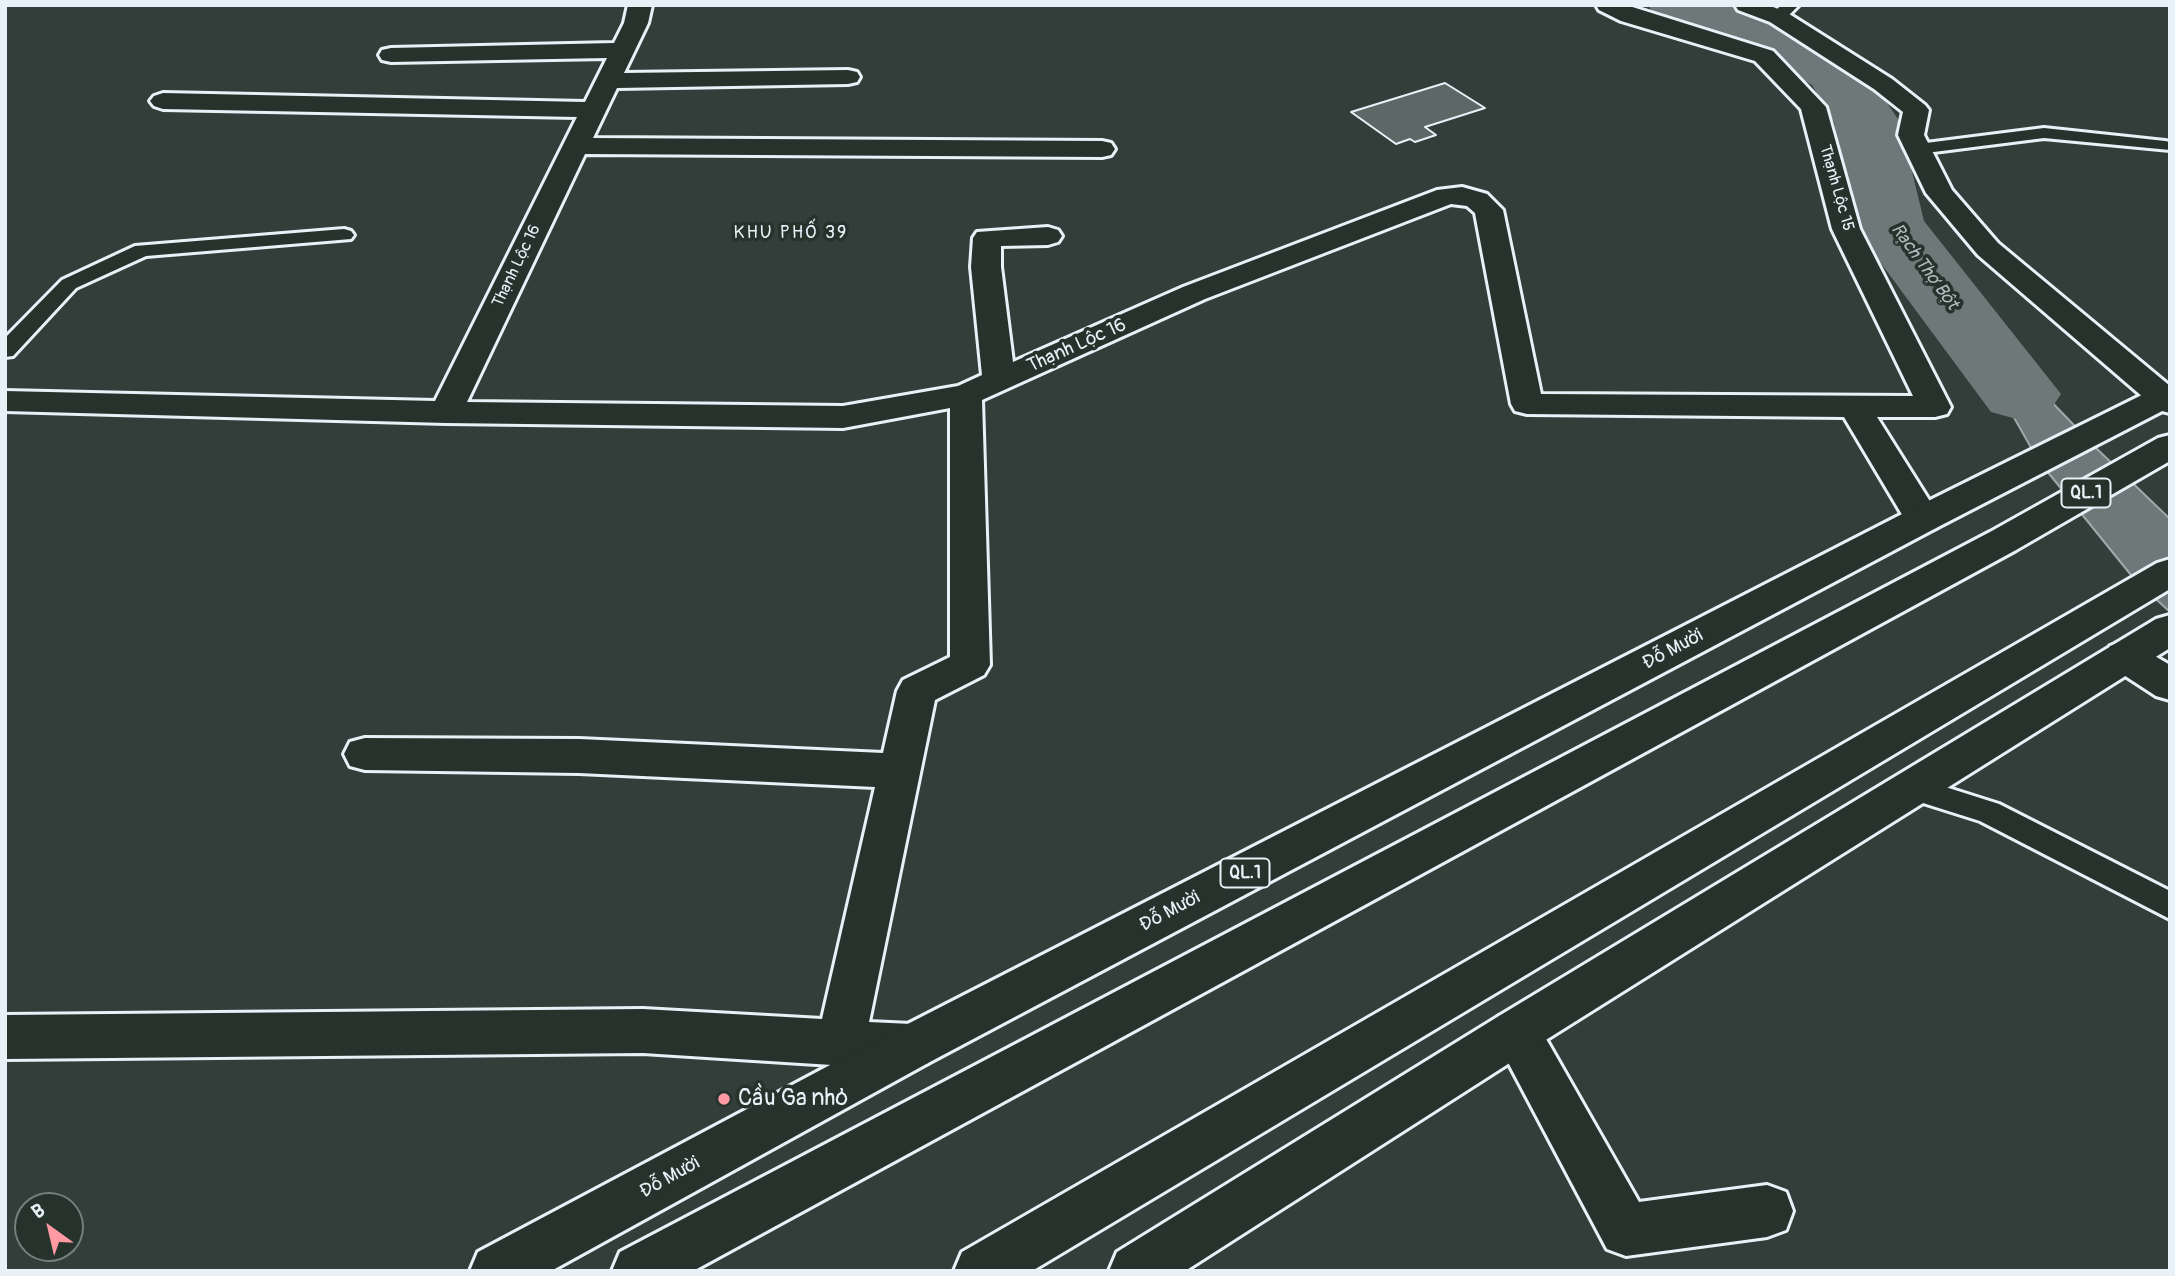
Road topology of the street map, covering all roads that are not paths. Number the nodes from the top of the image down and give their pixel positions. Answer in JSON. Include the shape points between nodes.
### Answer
{"nodes":[{"id":1,"x":640,"y":5,"type":"edge"},
{"id":2,"x":1607,"y":5,"type":"edge"},
{"id":3,"x":1746,"y":5,"type":"edge"},
{"id":4,"x":1784,"y":11,"type":"edge"},
{"id":5,"x":623,"y":50,"type":"junction"},
{"id":6,"x":391,"y":55,"type":"dead end"},
{"id":7,"x":848,"y":77,"type":"dead end"},
{"id":8,"x":608,"y":81,"type":"junction"},
{"id":9,"x":163,"y":102,"type":"dead end"},
{"id":10,"x":593,"y":110,"type":"junction"},
{"id":11,"x":576,"y":146,"type":"junction"},
{"id":12,"x":2165,"y":146,"type":"dead end"},
{"id":13,"x":1102,"y":149,"type":"dead end"},
{"id":14,"x":1918,"y":149,"type":"junction"},
{"id":15,"x":344,"y":235,"type":"dead end"},
{"id":16,"x":1048,"y":236,"type":"dead end"},
{"id":17,"x":5,"y":351,"type":"edge"},
{"id":18,"x":982,"y":388,"type":"junction"},
{"id":19,"x":2162,"y":400,"type":"edge"},
{"id":20,"x":5,"y":401,"type":"edge"},
{"id":21,"x":1527,"y":404,"type":"joint"},
{"id":22,"x":1855,"y":408,"type":"junction"},
{"id":23,"x":446,"y":412,"type":"junction"},
{"id":24,"x":2170,"y":446,"type":"edge"},
{"id":25,"x":1923,"y":519,"type":"junction"},
{"id":26,"x":2170,"y":572,"type":"edge"},
{"id":27,"x":2147,"y":643,"type":"edge"},
{"id":28,"x":2170,"y":685,"type":"edge"},
{"id":29,"x":365,"y":754,"type":"dead end"},
{"id":30,"x":900,"y":771,"type":"junction"},
{"id":31,"x":1914,"y":789,"type":"junction"},
{"id":32,"x":2170,"y":906,"type":"edge"},
{"id":33,"x":1516,"y":1032,"type":"junction"},
{"id":34,"x":5,"y":1037,"type":"edge"},
{"id":35,"x":841,"y":1043,"type":"junction"},
{"id":36,"x":911,"y":1047,"type":"junction"},
{"id":37,"x":609,"y":1212,"type":"junction"},
{"id":38,"x":1767,"y":1212,"type":"dead end"},
{"id":39,"x":497,"y":1271,"type":"edge"},
{"id":40,"x":547,"y":1271,"type":"edge"},
{"id":41,"x":639,"y":1271,"type":"edge"},
{"id":42,"x":981,"y":1271,"type":"edge"},
{"id":43,"x":1136,"y":1271,"type":"edge"}],
"edges":[{"from":1,"to":5,"type":"main road","name":"Thạnh Lộc 16"},
{"from":2,"to":22,"type":"main road","name":"Thạnh Lộc 15","via":[[1629,16],[1764,56],[1813,107],[1846,229],[1935,407]]},
{"from":3,"to":4,"type":"main road"},
{"from":4,"to":14,"type":"main road","via":[[1916,110],[1912,135]]},
{"from":5,"to":6,"type":"main road"},
{"from":5,"to":8,"type":"main road","name":"Thạnh Lộc 16"},
{"from":7,"to":8,"type":"main road"},
{"from":8,"to":10,"type":"main road","name":"Thạnh Lộc 16"},
{"from":9,"to":10,"type":"main road"},
{"from":10,"to":11,"type":"main road","name":"Thạnh Lộc 16"},
{"from":11,"to":13,"type":"main road"},
{"from":11,"to":23,"type":"main road","name":"Thạnh Lộc 16"},
{"from":12,"to":14,"type":"lane","via":[[2044,133]]},
{"from":14,"to":19,"type":"main road","via":[[1940,193],[1988,249]]},
{"from":15,"to":17,"type":"lane","via":[[142,250],[69,284]]},
{"from":16,"to":18,"type":"main road","via":[[987,238]]},
{"from":18,"to":21,"type":"main road","name":"Thạnh Lộc 16","via":[[1194,293],[1447,196],[1462,195],[1489,210]]},
{"from":18,"to":23,"type":"main road","name":"Thạnh Lộc 16","via":[[843,417]]},
{"from":18,"to":30,"type":"main road","via":[[970,665],[917,691]]},
{"from":19,"to":25,"type":"main road","name":"Đỗ Mười","number":"QL.1"},
{"from":20,"to":23,"type":"main road","name":"Thạnh Lộc 16"},
{"from":21,"to":22,"type":"main road","name":"Thạnh Lộc 15"},
{"from":22,"to":25,"type":"main road"},
{"from":24,"to":41,"type":"main road","number":"QL.1","via":[[2003,541]]},
{"from":25,"to":36,"type":"main road","name":"Đỗ Mười","number":"QL.1"},
{"from":26,"to":42,"type":"main road"},
{"from":27,"to":28,"type":"main road"},
{"from":27,"to":31,"type":"main road"},
{"from":29,"to":30,"type":"main road","via":[[579,756]]},
{"from":30,"to":35,"type":"main road"},
{"from":31,"to":32,"type":"lane","via":[[1989,812]]},
{"from":31,"to":33,"type":"main road"},
{"from":33,"to":38,"type":"main road","via":[[1626,1230]]},
{"from":33,"to":43,"type":"main road"},
{"from":34,"to":35,"type":"main road","via":[[643,1031]]},
{"from":35,"to":36,"type":"main road"},
{"from":36,"to":37,"type":"main road","name":"Đỗ Mười","number":"QL.1"},
{"from":37,"to":39,"type":"main road","name":"Đỗ Mười","number":"QL.1"},
{"from":37,"to":40,"type":"main road"}]}
